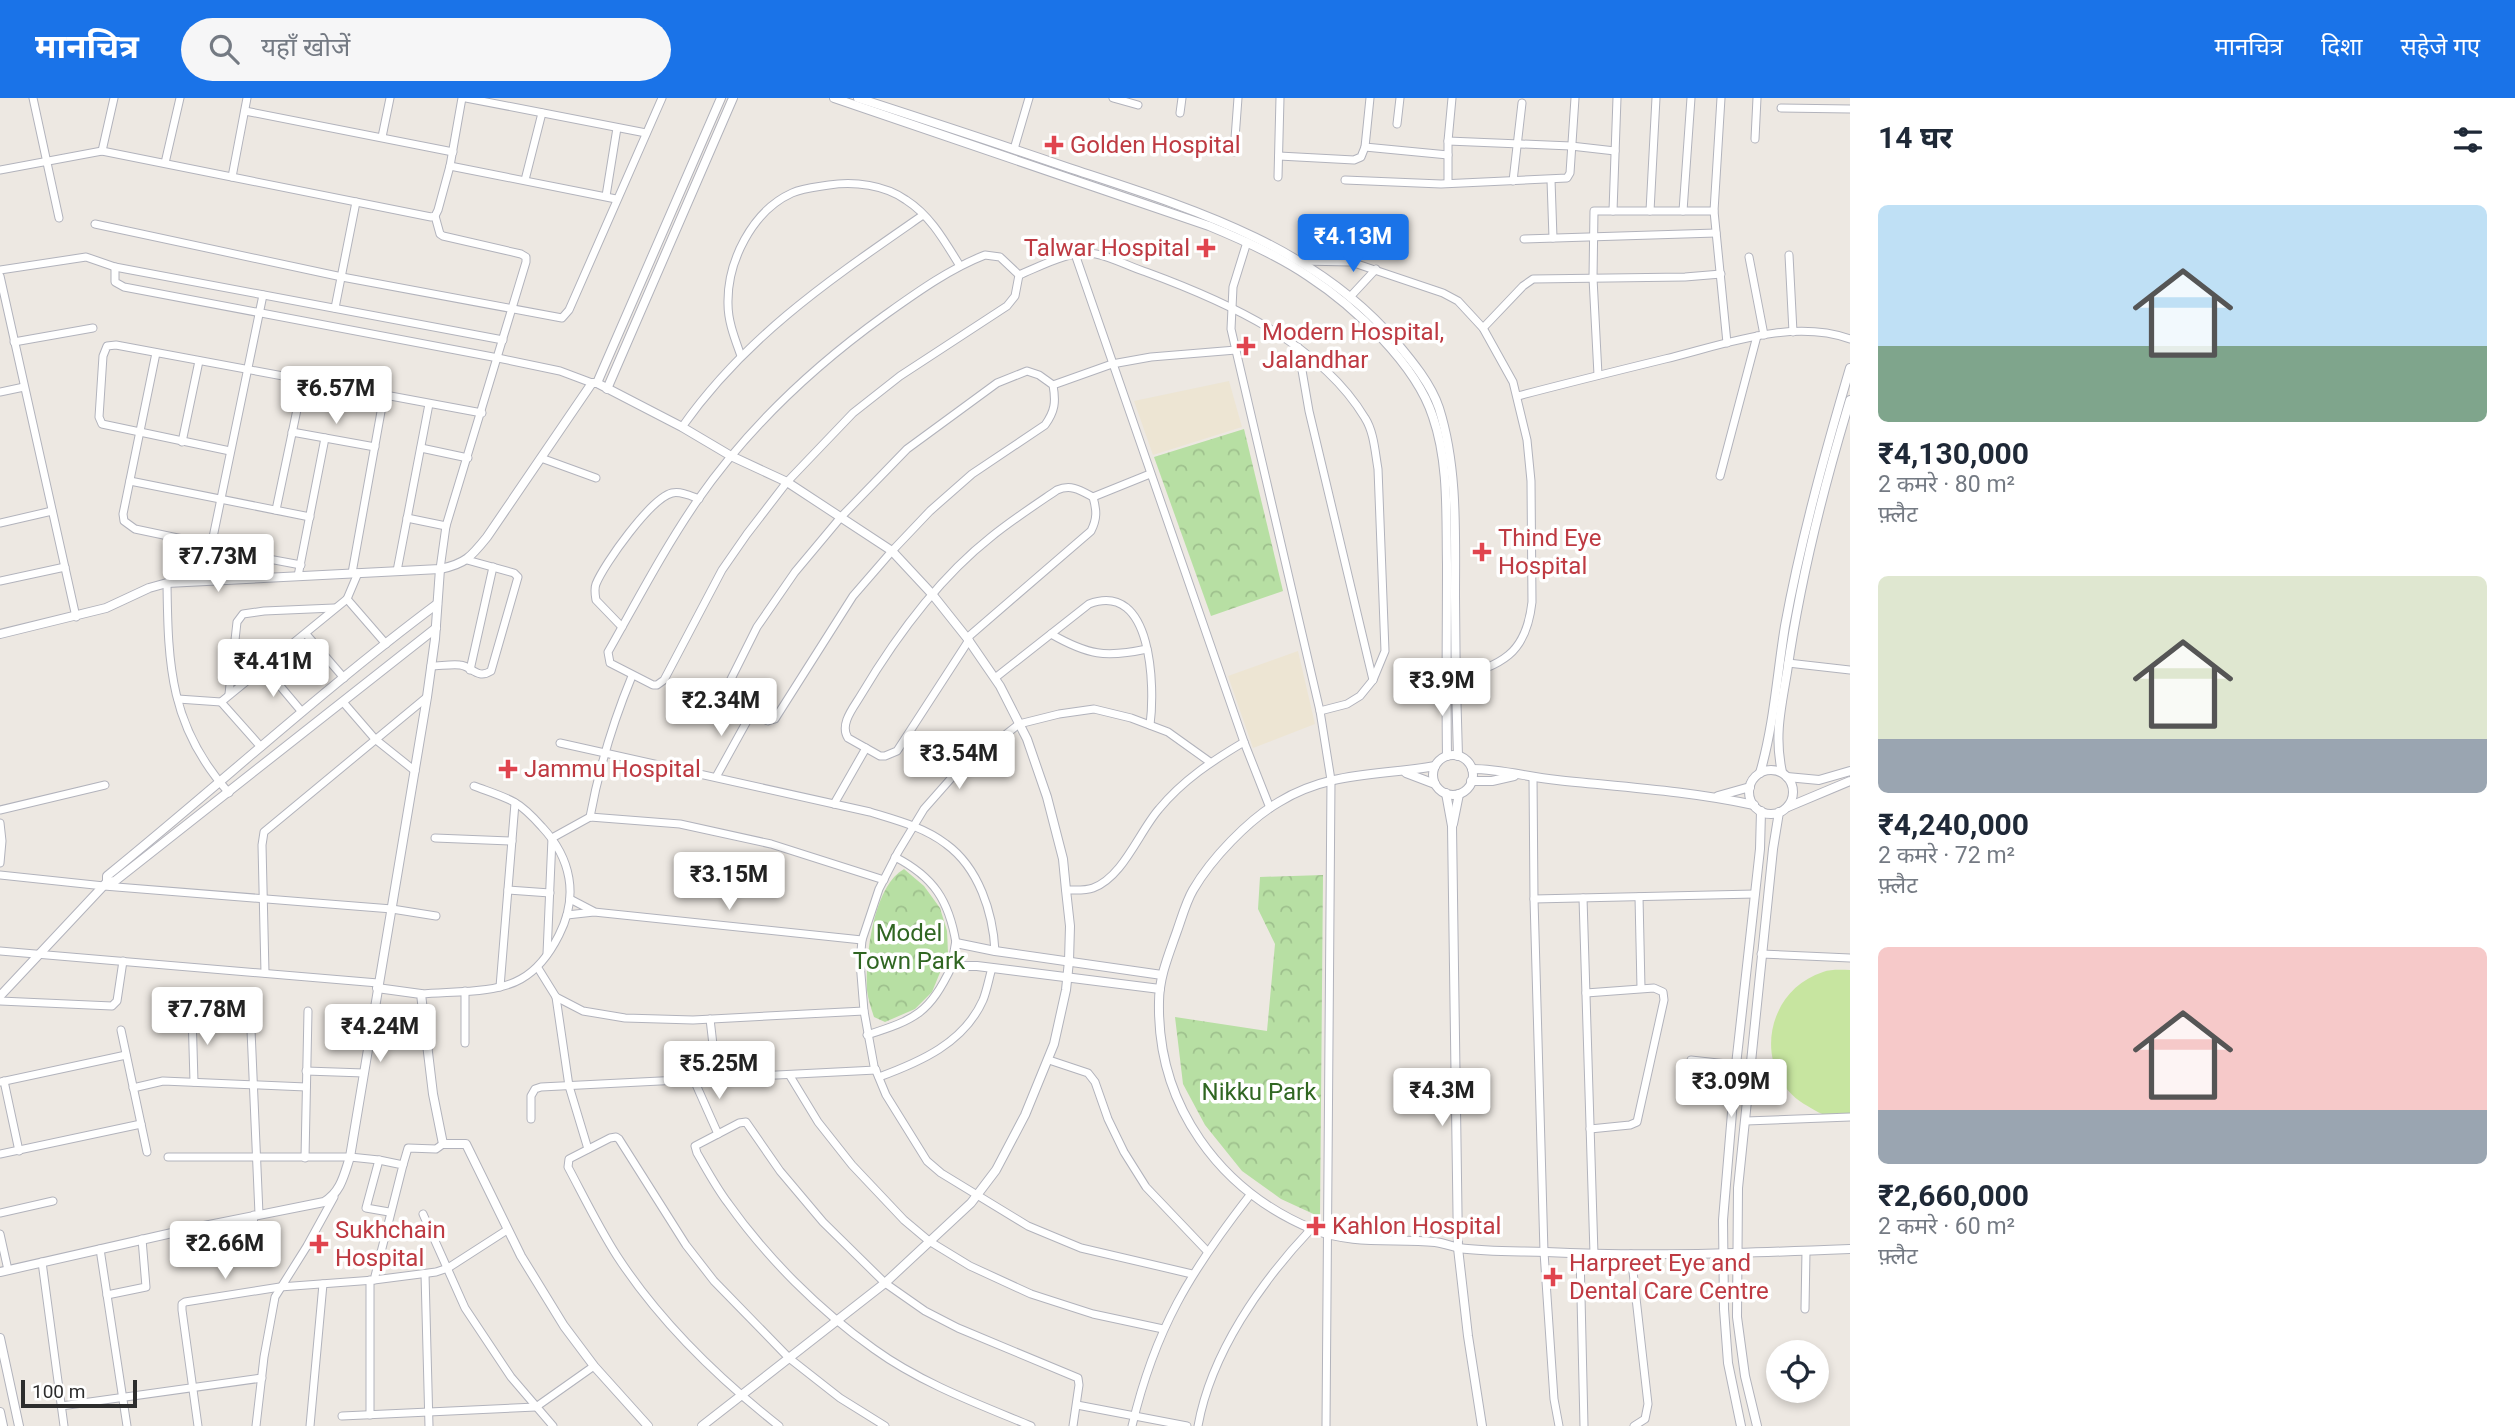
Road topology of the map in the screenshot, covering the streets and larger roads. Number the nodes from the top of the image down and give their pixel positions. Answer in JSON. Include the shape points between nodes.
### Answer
{"nodes":[{"id":1,"x":33,"y":98,"type":"edge"},
{"id":2,"x":114,"y":98,"type":"edge"},
{"id":3,"x":180,"y":98,"type":"edge"},
{"id":4,"x":247,"y":98,"type":"edge"},
{"id":5,"x":390,"y":98,"type":"edge"},
{"id":6,"x":464,"y":98,"type":"edge"},
{"id":7,"x":662,"y":98,"type":"edge"},
{"id":8,"x":721,"y":98,"type":"edge"},
{"id":9,"x":733,"y":98,"type":"edge"},
{"id":10,"x":834,"y":98,"type":"edge"},
{"id":11,"x":858,"y":98,"type":"edge"},
{"id":12,"x":1029,"y":98,"type":"edge"},
{"id":13,"x":1116,"y":98,"type":"edge"},
{"id":14,"x":1182,"y":98,"type":"edge"},
{"id":15,"x":1238,"y":98,"type":"edge"},
{"id":16,"x":1280,"y":98,"type":"edge"},
{"id":17,"x":1370,"y":98,"type":"edge"},
{"id":18,"x":1400,"y":98,"type":"edge"},
{"id":19,"x":1452,"y":98,"type":"edge"},
{"id":20,"x":1575,"y":98,"type":"edge"},
{"id":21,"x":1617,"y":98,"type":"edge"},
{"id":22,"x":1656,"y":98,"type":"edge"},
{"id":23,"x":1691,"y":98,"type":"edge"},
{"id":24,"x":1721,"y":98,"type":"edge"},
{"id":25,"x":1758,"y":98,"type":"edge"},
{"id":26,"x":1521,"y":103,"type":"dead end"},
{"id":27,"x":1138,"y":105,"type":"dead end"},
{"id":28,"x":1781,"y":108,"type":"dead end"},
{"id":29,"x":1850,"y":109,"type":"edge"},
{"id":30,"x":245,"y":111,"type":"junction"},
{"id":31,"x":542,"y":113,"type":"junction"},
{"id":32,"x":1180,"y":113,"type":"dead end"},
{"id":33,"x":1397,"y":124,"type":"dead end"},
{"id":34,"x":617,"y":128,"type":"junction"},
{"id":35,"x":646,"y":133,"type":"junction"},
{"id":36,"x":382,"y":137,"type":"junction"},
{"id":37,"x":1755,"y":139,"type":"dead end"},
{"id":38,"x":1448,"y":141,"type":"junction"},
{"id":39,"x":1516,"y":144,"type":"junction"},
{"id":40,"x":1571,"y":146,"type":"junction"},
{"id":41,"x":1365,"y":147,"type":"junction"},
{"id":42,"x":1014,"y":149,"type":"junction"},
{"id":43,"x":102,"y":151,"type":"junction"},
{"id":44,"x":1615,"y":151,"type":"junction"},
{"id":45,"x":453,"y":152,"type":"junction"},
{"id":46,"x":1234,"y":152,"type":"dead end"},
{"id":47,"x":1448,"y":155,"type":"junction"},
{"id":48,"x":1279,"y":156,"type":"junction"},
{"id":49,"x":46,"y":160,"type":"junction"},
{"id":50,"x":165,"y":163,"type":"junction"},
{"id":51,"x":450,"y":166,"type":"junction"},
{"id":52,"x":0,"y":170,"type":"edge"},
{"id":53,"x":232,"y":177,"type":"junction"},
{"id":54,"x":1278,"y":177,"type":"dead end"},
{"id":55,"x":526,"y":180,"type":"junction"},
{"id":56,"x":1345,"y":180,"type":"dead end"},
{"id":57,"x":1551,"y":180,"type":"junction"},
{"id":58,"x":1513,"y":181,"type":"junction"},
{"id":59,"x":1448,"y":183,"type":"junction"},
{"id":60,"x":606,"y":196,"type":"junction"},
{"id":61,"x":617,"y":199,"type":"junction"},
{"id":62,"x":356,"y":202,"type":"junction"},
{"id":63,"x":1613,"y":211,"type":"junction"},
{"id":64,"x":1650,"y":211,"type":"junction"},
{"id":65,"x":1683,"y":211,"type":"junction"},
{"id":66,"x":1714,"y":211,"type":"junction"},
{"id":67,"x":923,"y":215,"type":"junction"},
{"id":68,"x":435,"y":216,"type":"junction"},
{"id":69,"x":59,"y":218,"type":"dead end"},
{"id":70,"x":95,"y":225,"type":"dead end"},
{"id":71,"x":1716,"y":233,"type":"junction"},
{"id":72,"x":1593,"y":236,"type":"junction"},
{"id":73,"x":1553,"y":238,"type":"junction"},
{"id":74,"x":1524,"y":239,"type":"dead end"},
{"id":75,"x":1247,"y":242,"type":"junction"},
{"id":76,"x":1074,"y":254,"type":"junction"},
{"id":77,"x":1789,"y":255,"type":"dead end"},
{"id":78,"x":1749,"y":257,"type":"dead end"},
{"id":79,"x":1301,"y":261,"type":"junction"},
{"id":80,"x":960,"y":266,"type":"junction"},
{"id":81,"x":115,"y":267,"type":"junction"},
{"id":82,"x":1376,"y":269,"type":"junction"},
{"id":83,"x":0,"y":270,"type":"edge"},
{"id":84,"x":1721,"y":274,"type":"junction"},
{"id":85,"x":1019,"y":275,"type":"junction"},
{"id":86,"x":0,"y":276,"type":"edge"},
{"id":87,"x":342,"y":277,"type":"junction"},
{"id":88,"x":1593,"y":278,"type":"junction"},
{"id":89,"x":263,"y":295,"type":"junction"},
{"id":90,"x":1350,"y":297,"type":"junction"},
{"id":91,"x":513,"y":308,"type":"junction"},
{"id":92,"x":1232,"y":308,"type":"junction"},
{"id":93,"x":3,"y":309,"type":"edge"},
{"id":94,"x":335,"y":309,"type":"junction"},
{"id":95,"x":259,"y":312,"type":"junction"},
{"id":96,"x":435,"y":327,"type":"junction"},
{"id":97,"x":93,"y":328,"type":"dead end"},
{"id":98,"x":1483,"y":328,"type":"junction"},
{"id":99,"x":1793,"y":332,"type":"junction"},
{"id":100,"x":1761,"y":335,"type":"junction"},
{"id":101,"x":1850,"y":339,"type":"edge"},
{"id":102,"x":503,"y":340,"type":"junction"},
{"id":103,"x":14,"y":342,"type":"junction"},
{"id":104,"x":1727,"y":343,"type":"junction"},
{"id":105,"x":430,"y":345,"type":"junction"},
{"id":106,"x":1298,"y":347,"type":"junction"},
{"id":107,"x":1236,"y":350,"type":"junction"},
{"id":108,"x":156,"y":354,"type":"junction"},
{"id":109,"x":741,"y":356,"type":"junction"},
{"id":110,"x":498,"y":358,"type":"junction"},
{"id":111,"x":199,"y":361,"type":"junction"},
{"id":112,"x":1112,"y":364,"type":"junction"},
{"id":113,"x":1850,"y":368,"type":"edge"},
{"id":114,"x":247,"y":370,"type":"junction"},
{"id":115,"x":1598,"y":375,"type":"junction"},
{"id":116,"x":303,"y":381,"type":"junction"},
{"id":117,"x":595,"y":383,"type":"junction"},
{"id":118,"x":1053,"y":385,"type":"junction"},
{"id":119,"x":24,"y":387,"type":"junction"},
{"id":120,"x":607,"y":389,"type":"junction"},
{"id":121,"x":0,"y":393,"type":"edge"},
{"id":122,"x":384,"y":396,"type":"junction"},
{"id":123,"x":1518,"y":396,"type":"junction"},
{"id":124,"x":1850,"y":400,"type":"edge"},
{"id":125,"x":429,"y":404,"type":"junction"},
{"id":126,"x":482,"y":414,"type":"junction"},
{"id":127,"x":682,"y":427,"type":"junction"},
{"id":128,"x":292,"y":432,"type":"junction"},
{"id":129,"x":140,"y":433,"type":"junction"},
{"id":130,"x":325,"y":438,"type":"junction"},
{"id":131,"x":182,"y":442,"type":"junction"},
{"id":132,"x":375,"y":447,"type":"junction"},
{"id":133,"x":421,"y":448,"type":"junction"},
{"id":134,"x":230,"y":451,"type":"junction"},
{"id":135,"x":731,"y":456,"type":"junction"},
{"id":136,"x":468,"y":458,"type":"junction"},
{"id":137,"x":541,"y":458,"type":"junction"},
{"id":138,"x":1150,"y":474,"type":"junction"},
{"id":139,"x":1720,"y":477,"type":"dead end"},
{"id":140,"x":596,"y":478,"type":"dead end"},
{"id":141,"x":130,"y":481,"type":"junction"},
{"id":142,"x":788,"y":482,"type":"junction"},
{"id":143,"x":1093,"y":497,"type":"junction"},
{"id":144,"x":220,"y":499,"type":"junction"},
{"id":145,"x":699,"y":499,"type":"junction"},
{"id":146,"x":276,"y":510,"type":"junction"},
{"id":147,"x":52,"y":511,"type":"junction"},
{"id":148,"x":310,"y":517,"type":"junction"},
{"id":149,"x":841,"y":517,"type":"junction"},
{"id":150,"x":407,"y":518,"type":"junction"},
{"id":151,"x":0,"y":523,"type":"edge"},
{"id":152,"x":446,"y":526,"type":"junction"},
{"id":153,"x":211,"y":546,"type":"junction"},
{"id":154,"x":892,"y":551,"type":"junction"},
{"id":155,"x":467,"y":560,"type":"junction"},
{"id":156,"x":301,"y":565,"type":"junction"},
{"id":157,"x":65,"y":567,"type":"junction"},
{"id":158,"x":493,"y":567,"type":"junction"},
{"id":159,"x":440,"y":569,"type":"junction"},
{"id":160,"x":397,"y":571,"type":"junction"},
{"id":161,"x":355,"y":573,"type":"junction"},
{"id":162,"x":298,"y":576,"type":"junction"},
{"id":163,"x":204,"y":580,"type":"junction"},
{"id":164,"x":0,"y":582,"type":"edge"},
{"id":165,"x":167,"y":583,"type":"junction"},
{"id":166,"x":932,"y":594,"type":"junction"},
{"id":167,"x":347,"y":599,"type":"junction"},
{"id":168,"x":437,"y":604,"type":"junction"},
{"id":169,"x":334,"y":608,"type":"junction"},
{"id":170,"x":76,"y":617,"type":"junction"},
{"id":171,"x":622,"y":627,"type":"junction"},
{"id":172,"x":436,"y":628,"type":"junction"},
{"id":173,"x":0,"y":634,"type":"edge"},
{"id":174,"x":306,"y":634,"type":"junction"},
{"id":175,"x":1051,"y":634,"type":"junction"},
{"id":176,"x":968,"y":639,"type":"junction"},
{"id":177,"x":386,"y":643,"type":"junction"},
{"id":178,"x":1147,"y":649,"type":"junction"},
{"id":179,"x":1788,"y":663,"type":"junction"},
{"id":180,"x":431,"y":666,"type":"junction"},
{"id":181,"x":264,"y":667,"type":"junction"},
{"id":182,"x":470,"y":670,"type":"junction"},
{"id":183,"x":1850,"y":670,"type":"edge"},
{"id":184,"x":632,"y":676,"type":"junction"},
{"id":185,"x":344,"y":678,"type":"junction"},
{"id":186,"x":995,"y":678,"type":"junction"},
{"id":187,"x":1455,"y":679,"type":"junction"},
{"id":188,"x":1373,"y":680,"type":"junction"},
{"id":189,"x":229,"y":694,"type":"junction"},
{"id":190,"x":427,"y":697,"type":"junction"},
{"id":191,"x":178,"y":699,"type":"junction"},
{"id":192,"x":221,"y":702,"type":"junction"},
{"id":193,"x":343,"y":702,"type":"junction"},
{"id":194,"x":1320,"y":711,"type":"junction"},
{"id":195,"x":302,"y":712,"type":"junction"},
{"id":196,"x":752,"y":712,"type":"junction"},
{"id":197,"x":1019,"y":724,"type":"junction"},
{"id":198,"x":1150,"y":725,"type":"junction"},
{"id":199,"x":375,"y":739,"type":"junction"},
{"id":200,"x":1244,"y":742,"type":"junction"},
{"id":201,"x":560,"y":743,"type":"dead end"},
{"id":202,"x":261,"y":747,"type":"junction"},
{"id":203,"x":866,"y":748,"type":"junction"},
{"id":204,"x":605,"y":754,"type":"junction"},
{"id":205,"x":1458,"y":755,"type":"junction"},
{"id":206,"x":1447,"y":756,"type":"junction"},
{"id":207,"x":1210,"y":762,"type":"junction"},
{"id":208,"x":1435,"y":766,"type":"junction"},
{"id":209,"x":1472,"y":769,"type":"junction"},
{"id":210,"x":415,"y":771,"type":"junction"},
{"id":211,"x":1850,"y":771,"type":"edge"},
{"id":212,"x":1403,"y":772,"type":"junction"},
{"id":213,"x":1760,"y":773,"type":"junction"},
{"id":214,"x":1517,"y":775,"type":"junction"},
{"id":215,"x":1784,"y":775,"type":"junction"},
{"id":216,"x":716,"y":777,"type":"junction"},
{"id":217,"x":1534,"y":778,"type":"junction"},
{"id":218,"x":1331,"y":780,"type":"junction"},
{"id":219,"x":1471,"y":781,"type":"junction"},
{"id":220,"x":1850,"y":781,"type":"edge"},
{"id":221,"x":220,"y":783,"type":"junction"},
{"id":222,"x":1435,"y":784,"type":"junction"},
{"id":223,"x":106,"y":785,"type":"dead end"},
{"id":224,"x":474,"y":786,"type":"dead end"},
{"id":225,"x":1750,"y":787,"type":"junction"},
{"id":226,"x":229,"y":793,"type":"junction"},
{"id":227,"x":1446,"y":793,"type":"junction"},
{"id":228,"x":1459,"y":794,"type":"junction"},
{"id":229,"x":1715,"y":796,"type":"junction"},
{"id":230,"x":515,"y":803,"type":"junction"},
{"id":231,"x":834,"y":804,"type":"junction"},
{"id":232,"x":1270,"y":808,"type":"junction"},
{"id":233,"x":1758,"y":808,"type":"junction"},
{"id":234,"x":0,"y":810,"type":"edge"},
{"id":235,"x":1783,"y":810,"type":"junction"},
{"id":236,"x":590,"y":817,"type":"junction"},
{"id":237,"x":0,"y":823,"type":"edge"},
{"id":238,"x":914,"y":826,"type":"junction"},
{"id":239,"x":1452,"y":827,"type":"junction"},
{"id":240,"x":435,"y":838,"type":"dead end"},
{"id":241,"x":552,"y":838,"type":"junction"},
{"id":242,"x":512,"y":841,"type":"junction"},
{"id":243,"x":895,"y":857,"type":"junction"},
{"id":244,"x":0,"y":863,"type":"edge"},
{"id":245,"x":0,"y":874,"type":"edge"},
{"id":246,"x":884,"y":880,"type":"junction"},
{"id":247,"x":106,"y":884,"type":"junction"},
{"id":248,"x":508,"y":890,"type":"junction"},
{"id":249,"x":1066,"y":891,"type":"junction"},
{"id":250,"x":550,"y":893,"type":"junction"},
{"id":251,"x":1755,"y":894,"type":"junction"},
{"id":252,"x":1639,"y":897,"type":"junction"},
{"id":253,"x":1583,"y":898,"type":"junction"},
{"id":254,"x":570,"y":899,"type":"junction"},
{"id":255,"x":1534,"y":899,"type":"junction"},
{"id":256,"x":263,"y":900,"type":"junction"},
{"id":257,"x":392,"y":909,"type":"junction"},
{"id":258,"x":594,"y":912,"type":"junction"},
{"id":259,"x":567,"y":915,"type":"junction"},
{"id":260,"x":436,"y":916,"type":"dead end"},
{"id":261,"x":1752,"y":922,"type":"junction"},
{"id":262,"x":1765,"y":922,"type":"junction"},
{"id":263,"x":862,"y":940,"type":"junction"},
{"id":264,"x":956,"y":943,"type":"junction"},
{"id":265,"x":0,"y":951,"type":"edge"},
{"id":266,"x":995,"y":951,"type":"junction"},
{"id":267,"x":38,"y":954,"type":"junction"},
{"id":268,"x":547,"y":954,"type":"junction"},
{"id":269,"x":1761,"y":954,"type":"junction"},
{"id":270,"x":1850,"y":958,"type":"edge"},
{"id":271,"x":123,"y":961,"type":"junction"},
{"id":272,"x":1069,"y":961,"type":"junction"},
{"id":273,"x":952,"y":966,"type":"junction"},
{"id":274,"x":538,"y":968,"type":"junction"},
{"id":275,"x":992,"y":968,"type":"junction"},
{"id":276,"x":265,"y":973,"type":"junction"},
{"id":277,"x":1162,"y":975,"type":"junction"},
{"id":278,"x":1068,"y":977,"type":"junction"},
{"id":279,"x":377,"y":986,"type":"junction"},
{"id":280,"x":500,"y":987,"type":"junction"},
{"id":281,"x":1641,"y":988,"type":"junction"},
{"id":282,"x":1160,"y":989,"type":"junction"},
{"id":283,"x":465,"y":990,"type":"junction"},
{"id":284,"x":1586,"y":993,"type":"junction"},
{"id":285,"x":421,"y":994,"type":"junction"},
{"id":286,"x":556,"y":997,"type":"junction"},
{"id":287,"x":0,"y":999,"type":"edge"},
{"id":288,"x":250,"y":1007,"type":"dead end"},
{"id":289,"x":864,"y":1011,"type":"junction"},
{"id":290,"x":192,"y":1012,"type":"dead end"},
{"id":291,"x":308,"y":1012,"type":"dead end"},
{"id":292,"x":710,"y":1020,"type":"junction"},
{"id":293,"x":121,"y":1030,"type":"dead end"},
{"id":294,"x":867,"y":1035,"type":"junction"},
{"id":295,"x":465,"y":1044,"type":"dead end"},
{"id":296,"x":126,"y":1055,"type":"junction"},
{"id":297,"x":1049,"y":1060,"type":"junction"},
{"id":298,"x":1691,"y":1060,"type":"dead end"},
{"id":299,"x":1735,"y":1065,"type":"junction"},
{"id":300,"x":306,"y":1071,"type":"junction"},
{"id":301,"x":364,"y":1073,"type":"junction"},
{"id":302,"x":878,"y":1074,"type":"junction"},
{"id":303,"x":790,"y":1076,"type":"junction"},
{"id":304,"x":717,"y":1079,"type":"junction"},
{"id":305,"x":694,"y":1080,"type":"junction"},
{"id":306,"x":2,"y":1081,"type":"edge"},
{"id":307,"x":194,"y":1082,"type":"junction"},
{"id":308,"x":253,"y":1084,"type":"junction"},
{"id":309,"x":569,"y":1086,"type":"junction"},
{"id":310,"x":306,"y":1087,"type":"junction"},
{"id":311,"x":133,"y":1088,"type":"junction"},
{"id":312,"x":1850,"y":1117,"type":"edge"},
{"id":313,"x":531,"y":1119,"type":"dead end"},
{"id":314,"x":1746,"y":1121,"type":"junction"},
{"id":315,"x":141,"y":1124,"type":"junction"},
{"id":316,"x":1590,"y":1129,"type":"junction"},
{"id":317,"x":718,"y":1134,"type":"junction"},
{"id":318,"x":443,"y":1144,"type":"junction"},
{"id":319,"x":588,"y":1149,"type":"junction"},
{"id":320,"x":19,"y":1151,"type":"junction"},
{"id":321,"x":147,"y":1152,"type":"dead end"},
{"id":322,"x":0,"y":1154,"type":"edge"},
{"id":323,"x":168,"y":1157,"type":"dead end"},
{"id":324,"x":256,"y":1157,"type":"junction"},
{"id":325,"x":351,"y":1157,"type":"junction"},
{"id":326,"x":305,"y":1158,"type":"junction"},
{"id":327,"x":379,"y":1160,"type":"junction"},
{"id":328,"x":402,"y":1165,"type":"junction"},
{"id":329,"x":977,"y":1195,"type":"junction"},
{"id":330,"x":1250,"y":1195,"type":"junction"},
{"id":331,"x":334,"y":1197,"type":"junction"},
{"id":332,"x":53,"y":1201,"type":"dead end"},
{"id":333,"x":389,"y":1212,"type":"junction"},
{"id":334,"x":0,"y":1213,"type":"edge"},
{"id":335,"x":256,"y":1214,"type":"junction"},
{"id":336,"x":423,"y":1214,"type":"dead end"},
{"id":337,"x":1311,"y":1229,"type":"junction"},
{"id":338,"x":507,"y":1230,"type":"junction"},
{"id":339,"x":0,"y":1234,"type":"edge"},
{"id":340,"x":1329,"y":1236,"type":"junction"},
{"id":341,"x":142,"y":1240,"type":"junction"},
{"id":342,"x":929,"y":1241,"type":"junction"},
{"id":343,"x":1458,"y":1248,"type":"junction"},
{"id":344,"x":100,"y":1249,"type":"junction"},
{"id":345,"x":1850,"y":1250,"type":"edge"},
{"id":346,"x":1207,"y":1251,"type":"junction"},
{"id":347,"x":1806,"y":1251,"type":"junction"},
{"id":348,"x":1544,"y":1252,"type":"junction"},
{"id":349,"x":1723,"y":1253,"type":"junction"},
{"id":350,"x":1737,"y":1253,"type":"junction"},
{"id":351,"x":1580,"y":1254,"type":"junction"},
{"id":352,"x":1594,"y":1254,"type":"junction"},
{"id":353,"x":1630,"y":1254,"type":"junction"},
{"id":354,"x":250,"y":1257,"type":"dead end"},
{"id":355,"x":41,"y":1262,"type":"junction"},
{"id":356,"x":448,"y":1268,"type":"junction"},
{"id":357,"x":4,"y":1271,"type":"edge"},
{"id":358,"x":425,"y":1274,"type":"junction"},
{"id":359,"x":1192,"y":1274,"type":"junction"},
{"id":360,"x":372,"y":1280,"type":"junction"},
{"id":361,"x":885,"y":1283,"type":"junction"},
{"id":362,"x":323,"y":1284,"type":"junction"},
{"id":363,"x":280,"y":1287,"type":"junction"},
{"id":364,"x":107,"y":1295,"type":"junction"},
{"id":365,"x":1804,"y":1309,"type":"dead end"},
{"id":366,"x":838,"y":1321,"type":"junction"},
{"id":367,"x":1163,"y":1329,"type":"junction"},
{"id":368,"x":0,"y":1338,"type":"edge"},
{"id":369,"x":789,"y":1358,"type":"junction"},
{"id":370,"x":594,"y":1366,"type":"junction"},
{"id":371,"x":262,"y":1378,"type":"junction"},
{"id":372,"x":192,"y":1387,"type":"junction"},
{"id":373,"x":740,"y":1396,"type":"junction"},
{"id":374,"x":123,"y":1397,"type":"junction"},
{"id":375,"x":1077,"y":1405,"type":"junction"},
{"id":376,"x":61,"y":1406,"type":"junction"},
{"id":377,"x":536,"y":1407,"type":"junction"},
{"id":378,"x":0,"y":1412,"type":"edge"},
{"id":379,"x":428,"y":1413,"type":"junction"},
{"id":380,"x":370,"y":1415,"type":"junction"},
{"id":381,"x":342,"y":1416,"type":"dead end"},
{"id":382,"x":1134,"y":1416,"type":"junction"},
{"id":383,"x":3,"y":1426,"type":"edge"},
{"id":384,"x":19,"y":1426,"type":"edge"},
{"id":385,"x":64,"y":1426,"type":"edge"},
{"id":386,"x":127,"y":1426,"type":"edge"},
{"id":387,"x":198,"y":1426,"type":"edge"},
{"id":388,"x":256,"y":1426,"type":"edge"},
{"id":389,"x":310,"y":1426,"type":"edge"},
{"id":390,"x":429,"y":1426,"type":"edge"},
{"id":391,"x":553,"y":1426,"type":"edge"},
{"id":392,"x":648,"y":1426,"type":"edge"},
{"id":393,"x":702,"y":1426,"type":"edge"},
{"id":394,"x":779,"y":1426,"type":"edge"},
{"id":395,"x":885,"y":1426,"type":"edge"},
{"id":396,"x":1031,"y":1426,"type":"edge"},
{"id":397,"x":1073,"y":1426,"type":"edge"},
{"id":398,"x":1132,"y":1426,"type":"edge"},
{"id":399,"x":1187,"y":1426,"type":"edge"},
{"id":400,"x":1198,"y":1426,"type":"edge"},
{"id":401,"x":1326,"y":1426,"type":"edge"},
{"id":402,"x":1482,"y":1426,"type":"edge"},
{"id":403,"x":1559,"y":1426,"type":"edge"},
{"id":404,"x":1584,"y":1426,"type":"edge"},
{"id":405,"x":1634,"y":1426,"type":"edge"},
{"id":406,"x":1741,"y":1426,"type":"edge"},
{"id":407,"x":1757,"y":1426,"type":"edge"}],
"edges":[{"from":1,"to":49,"type":"street"},
{"from":2,"to":43,"type":"street"},
{"from":3,"to":50,"type":"street"},
{"from":4,"to":30,"type":"street"},
{"from":5,"to":36,"type":"street"},
{"from":6,"to":31,"type":"street"},
{"from":6,"to":45,"type":"street"},
{"from":7,"to":35,"type":"street"},
{"from":8,"to":117,"type":"street"},
{"from":9,"to":120,"type":"street"},
{"from":10,"to":75,"type":"street"},
{"from":11,"to":42,"type":"street"},
{"from":12,"to":42,"type":"street"},
{"from":13,"to":27,"type":"street"},
{"from":14,"to":32,"type":"street"},
{"from":15,"to":46,"type":"street"},
{"from":16,"to":48,"type":"street"},
{"from":17,"to":41,"type":"street"},
{"from":18,"to":33,"type":"street"},
{"from":19,"to":38,"type":"street"},
{"from":20,"to":40,"type":"street"},
{"from":21,"to":44,"type":"street"},
{"from":22,"to":64,"type":"street"},
{"from":23,"to":65,"type":"street"},
{"from":24,"to":66,"type":"street"},
{"from":25,"to":37,"type":"street"},
{"from":26,"to":39,"type":"street"},
{"from":28,"to":29,"type":"street"},
{"from":30,"to":36,"type":"street"},
{"from":30,"to":53,"type":"street"},
{"from":31,"to":34,"type":"street"},
{"from":31,"to":55,"type":"street"},
{"from":34,"to":35,"type":"street"},
{"from":34,"to":60,"type":"street"},
{"from":35,"to":61,"type":"street"},
{"from":36,"to":45,"type":"street"},
{"from":38,"to":39,"type":"street"},
{"from":38,"to":47,"type":"street"},
{"from":39,"to":40,"type":"street"},
{"from":39,"to":58,"type":"street"},
{"from":40,"to":44,"type":"street"},
{"from":40,"to":57,"type":"street","via":[[1569,176]]},
{"from":41,"to":47,"type":"street"},
{"from":41,"to":48,"type":"street","via":[[1354,160]]},
{"from":42,"to":79,"type":"street","via":[[1209,216]]},
{"from":43,"to":49,"type":"street"},
{"from":43,"to":50,"type":"street"},
{"from":44,"to":63,"type":"street"},
{"from":45,"to":51,"type":"street"},
{"from":47,"to":59,"type":"street"},
{"from":48,"to":54,"type":"street"},
{"from":49,"to":52,"type":"street"},
{"from":49,"to":69,"type":"street"},
{"from":50,"to":53,"type":"street"},
{"from":51,"to":55,"type":"street"},
{"from":51,"to":68,"type":"street"},
{"from":53,"to":62,"type":"street"},
{"from":55,"to":60,"type":"street"},
{"from":56,"to":59,"type":"street"},
{"from":57,"to":58,"type":"street"},
{"from":57,"to":73,"type":"street"},
{"from":58,"to":59,"type":"street"},
{"from":60,"to":61,"type":"street"},
{"from":61,"to":91,"type":"street","via":[[566,315],[556,318]]},
{"from":62,"to":68,"type":"street"},
{"from":62,"to":87,"type":"street"},
{"from":63,"to":64,"type":"street"},
{"from":63,"to":72,"type":"street","via":[[1594,211]]},
{"from":64,"to":65,"type":"street"},
{"from":65,"to":66,"type":"street"},
{"from":66,"to":71,"type":"street"},
{"from":67,"to":80,"type":"street"},
{"from":67,"to":109,"type":"street","via":[[833,278]]},
{"from":67,"to":109,"type":"street","via":[[888,191],[842,183],[791,194],[772,206],[749,231],[729,282],[731,325]]},
{"from":68,"to":91,"type":"street","via":[[443,236],[524,255]]},
{"from":70,"to":87,"type":"street"},
{"from":71,"to":72,"type":"street"},
{"from":71,"to":84,"type":"street"},
{"from":72,"to":73,"type":"street"},
{"from":72,"to":88,"type":"street"},
{"from":73,"to":74,"type":"street"},
{"from":75,"to":92,"type":"street","via":[[1233,287]]},
{"from":75,"to":206,"type":"street","via":[[1309,276],[1388,344],[1433,416],[1446,505]]},
{"from":76,"to":85,"type":"street"},
{"from":76,"to":92,"type":"street","via":[[1094,254]]},
{"from":76,"to":112,"type":"street"},
{"from":77,"to":99,"type":"street"},
{"from":78,"to":100,"type":"street"},
{"from":79,"to":82,"type":"street","via":[[1351,262]]},
{"from":79,"to":90,"type":"street"},
{"from":80,"to":85,"type":"street","via":[[985,255],[1000,257]]},
{"from":80,"to":135,"type":"street","via":[[864,330],[797,386]]},
{"from":81,"to":83,"type":"street","via":[[86,257]]},
{"from":81,"to":89,"type":"street"},
{"from":81,"to":95,"type":"street","via":[[115,282],[124,287]]},
{"from":82,"to":90,"type":"street"},
{"from":82,"to":98,"type":"street","via":[[1458,301]]},
{"from":84,"to":88,"type":"street"},
{"from":84,"to":104,"type":"street"},
{"from":85,"to":142,"type":"street","via":[[1015,296],[1007,306],[900,376],[853,413]]},
{"from":86,"to":93,"type":"street"},
{"from":87,"to":91,"type":"street"},
{"from":87,"to":94,"type":"street"},
{"from":88,"to":98,"type":"street","via":[[1528,281]]},
{"from":88,"to":115,"type":"street"},
{"from":89,"to":94,"type":"street"},
{"from":89,"to":95,"type":"street"},
{"from":90,"to":187,"type":"street","via":[[1414,363],[1438,406],[1453,495]]},
{"from":91,"to":102,"type":"street"},
{"from":92,"to":106,"type":"street"},
{"from":92,"to":107,"type":"street"},
{"from":93,"to":103,"type":"street"},
{"from":94,"to":96,"type":"street"},
{"from":95,"to":105,"type":"street"},
{"from":95,"to":114,"type":"street"},
{"from":96,"to":102,"type":"street"},
{"from":96,"to":105,"type":"street"},
{"from":97,"to":103,"type":"street"},
{"from":98,"to":123,"type":"street"},
{"from":99,"to":100,"type":"street"},
{"from":99,"to":101,"type":"street"},
{"from":100,"to":104,"type":"street"},
{"from":100,"to":139,"type":"street"},
{"from":102,"to":110,"type":"street"},
{"from":103,"to":119,"type":"street"},
{"from":104,"to":115,"type":"street"},
{"from":105,"to":110,"type":"street"},
{"from":106,"to":188,"type":"street"},
{"from":106,"to":188,"type":"street","via":[[1326,369],[1354,401],[1367,420],[1374,443],[1385,650]]},
{"from":107,"to":112,"type":"street"},
{"from":107,"to":194,"type":"street"},
{"from":108,"to":111,"type":"street"},
{"from":108,"to":129,"type":"street"},
{"from":108,"to":129,"type":"street","via":[[111,345],[104,350],[100,422]]},
{"from":109,"to":127,"type":"street"},
{"from":110,"to":117,"type":"street"},
{"from":110,"to":126,"type":"street"},
{"from":111,"to":114,"type":"street"},
{"from":111,"to":131,"type":"street"},
{"from":112,"to":118,"type":"street"},
{"from":112,"to":138,"type":"street"},
{"from":113,"to":213,"type":"street","via":[[1817,480]]},
{"from":114,"to":116,"type":"street"},
{"from":114,"to":134,"type":"street"},
{"from":115,"to":123,"type":"street"},
{"from":116,"to":122,"type":"street"},
{"from":116,"to":128,"type":"street"},
{"from":117,"to":120,"type":"street"},
{"from":117,"to":137,"type":"street"},
{"from":118,"to":149,"type":"street","via":[[1027,372],[997,383],[907,449]]},
{"from":118,"to":154,"type":"street","via":[[1056,401],[1045,425],[972,474]]},
{"from":119,"to":121,"type":"street"},
{"from":119,"to":147,"type":"street"},
{"from":120,"to":127,"type":"street"},
{"from":122,"to":125,"type":"street"},
{"from":122,"to":132,"type":"street"},
{"from":123,"to":187,"type":"street","via":[[1531,481],[1530,621],[1525,636],[1502,660]]},
{"from":124,"to":179,"type":"street","via":[[1829,470]]},
{"from":125,"to":126,"type":"street"},
{"from":125,"to":133,"type":"street"},
{"from":126,"to":136,"type":"street"},
{"from":127,"to":135,"type":"street"},
{"from":128,"to":130,"type":"street"},
{"from":128,"to":146,"type":"street"},
{"from":129,"to":131,"type":"street"},
{"from":129,"to":141,"type":"street"},
{"from":130,"to":132,"type":"street"},
{"from":130,"to":148,"type":"street"},
{"from":131,"to":134,"type":"street"},
{"from":132,"to":161,"type":"street"},
{"from":133,"to":136,"type":"street"},
{"from":133,"to":150,"type":"street"},
{"from":134,"to":144,"type":"street"},
{"from":135,"to":142,"type":"street"},
{"from":135,"to":145,"type":"street"},
{"from":136,"to":152,"type":"street"},
{"from":137,"to":140,"type":"street"},
{"from":137,"to":155,"type":"street"},
{"from":138,"to":143,"type":"street"},
{"from":138,"to":200,"type":"street"},
{"from":141,"to":144,"type":"street"},
{"from":141,"to":153,"type":"street","via":[[123,514],[127,525]]},
{"from":142,"to":149,"type":"street"},
{"from":142,"to":184,"type":"street","via":[[722,570],[664,680],[653,685]]},
{"from":143,"to":166,"type":"street","via":[[1076,487],[1057,489],[989,538]]},
{"from":143,"to":176,"type":"street","via":[[1097,520],[1091,531]]},
{"from":144,"to":146,"type":"street"},
{"from":144,"to":153,"type":"street"},
{"from":145,"to":171,"type":"street"},
{"from":145,"to":171,"type":"street","via":[[680,493],[666,496],[620,545],[596,585],[596,600]]},
{"from":146,"to":148,"type":"street"},
{"from":147,"to":151,"type":"street"},
{"from":147,"to":157,"type":"street"},
{"from":148,"to":156,"type":"street"},
{"from":149,"to":154,"type":"street"},
{"from":149,"to":196,"type":"street","via":[[794,572],[757,627],[725,691],[728,702]]},
{"from":150,"to":152,"type":"street"},
{"from":150,"to":160,"type":"street"},
{"from":152,"to":159,"type":"street"},
{"from":153,"to":156,"type":"street"},
{"from":153,"to":163,"type":"street"},
{"from":154,"to":166,"type":"street"},
{"from":154,"to":196,"type":"street","via":[[853,596],[778,716],[768,720]]},
{"from":155,"to":158,"type":"street"},
{"from":155,"to":159,"type":"street"},
{"from":156,"to":162,"type":"street"},
{"from":157,"to":164,"type":"street"},
{"from":157,"to":170,"type":"street"},
{"from":158,"to":182,"type":"street"},
{"from":158,"to":182,"type":"street","via":[[516,575],[518,580],[491,671],[484,675]]},
{"from":159,"to":160,"type":"street"},
{"from":159,"to":168,"type":"street"},
{"from":160,"to":161,"type":"street"},
{"from":161,"to":162,"type":"street"},
{"from":161,"to":167,"type":"street"},
{"from":162,"to":163,"type":"street"},
{"from":163,"to":165,"type":"street"},
{"from":165,"to":170,"type":"street"},
{"from":165,"to":191,"type":"street","via":[[168,651]]},
{"from":166,"to":176,"type":"street"},
{"from":166,"to":203,"type":"street","via":[[879,664],[850,712],[845,734]]},
{"from":167,"to":169,"type":"street"},
{"from":167,"to":177,"type":"street"},
{"from":168,"to":172,"type":"street"},
{"from":168,"to":177,"type":"street"},
{"from":169,"to":174,"type":"street"},
{"from":169,"to":189,"type":"street","via":[[243,614],[237,622]]},
{"from":170,"to":173,"type":"street"},
{"from":171,"to":184,"type":"street","via":[[608,657]]},
{"from":172,"to":180,"type":"street"},
{"from":172,"to":193,"type":"street"},
{"from":174,"to":181,"type":"street"},
{"from":174,"to":185,"type":"street"},
{"from":175,"to":178,"type":"street","via":[[1095,653]]},
{"from":175,"to":178,"type":"street","via":[[1089,604],[1110,601],[1133,615]]},
{"from":175,"to":186,"type":"street"},
{"from":176,"to":186,"type":"street"},
{"from":176,"to":203,"type":"street","via":[[897,751],[885,756]]},
{"from":177,"to":185,"type":"street"},
{"from":178,"to":198,"type":"street","via":[[1153,681]]},
{"from":179,"to":183,"type":"street"},
{"from":179,"to":215,"type":"street","via":[[1776,738]]},
{"from":180,"to":182,"type":"street","via":[[462,665]]},
{"from":180,"to":190,"type":"street"},
{"from":181,"to":189,"type":"street"},
{"from":181,"to":195,"type":"street"},
{"from":184,"to":204,"type":"street"},
{"from":185,"to":195,"type":"street"},
{"from":186,"to":197,"type":"street"},
{"from":187,"to":205,"type":"street"},
{"from":188,"to":194,"type":"street","via":[[1347,704]]},
{"from":189,"to":192,"type":"street"},
{"from":190,"to":199,"type":"street"},
{"from":190,"to":210,"type":"street"},
{"from":191,"to":192,"type":"street"},
{"from":191,"to":221,"type":"street","via":[[186,728]]},
{"from":192,"to":202,"type":"street"},
{"from":193,"to":199,"type":"street"},
{"from":193,"to":226,"type":"street"},
{"from":194,"to":218,"type":"street"},
{"from":195,"to":202,"type":"street"},
{"from":196,"to":216,"type":"street"},
{"from":197,"to":198,"type":"street","via":[[1094,709]]},
{"from":197,"to":238,"type":"street","via":[[954,775]]},
{"from":197,"to":249,"type":"street","via":[[1048,797]]},
{"from":198,"to":207,"type":"street"},
{"from":199,"to":210,"type":"street"},
{"from":199,"to":256,"type":"street","via":[[264,832]]},
{"from":200,"to":207,"type":"street"},
{"from":200,"to":232,"type":"street"},
{"from":201,"to":204,"type":"street"},
{"from":202,"to":221,"type":"street"},
{"from":203,"to":231,"type":"street"},
{"from":204,"to":216,"type":"street"},
{"from":204,"to":236,"type":"street"},
{"from":205,"to":206,"type":"street"},
{"from":205,"to":209,"type":"street"},
{"from":206,"to":208,"type":"street"},
{"from":207,"to":249,"type":"street","via":[[1158,810],[1104,882],[1091,889]]},
{"from":208,"to":212,"type":"street"},
{"from":208,"to":222,"type":"street"},
{"from":209,"to":214,"type":"street"},
{"from":209,"to":219,"type":"street"},
{"from":210,"to":257,"type":"street"},
{"from":211,"to":215,"type":"street","via":[[1819,780]]},
{"from":212,"to":218,"type":"street"},
{"from":212,"to":222,"type":"street"},
{"from":213,"to":215,"type":"street","via":[[1769,770]]},
{"from":213,"to":225,"type":"street"},
{"from":214,"to":217,"type":"street"},
{"from":214,"to":219,"type":"street"},
{"from":215,"to":235,"type":"street","via":[[1793,790]]},
{"from":216,"to":231,"type":"street"},
{"from":217,"to":229,"type":"street"},
{"from":217,"to":255,"type":"street"},
{"from":218,"to":232,"type":"street"},
{"from":218,"to":340,"type":"street"},
{"from":219,"to":228,"type":"street"},
{"from":220,"to":235,"type":"street"},
{"from":221,"to":226,"type":"street"},
{"from":221,"to":247,"type":"street","via":[[107,876]]},
{"from":222,"to":227,"type":"street"},
{"from":223,"to":234,"type":"street"},
{"from":224,"to":230,"type":"street"},
{"from":225,"to":229,"type":"street"},
{"from":225,"to":233,"type":"street"},
{"from":226,"to":247,"type":"street"},
{"from":227,"to":228,"type":"street"},
{"from":227,"to":239,"type":"street"},
{"from":228,"to":239,"type":"street"},
{"from":229,"to":233,"type":"street"},
{"from":230,"to":241,"type":"street"},
{"from":230,"to":242,"type":"street"},
{"from":231,"to":238,"type":"street"},
{"from":232,"to":277,"type":"street","via":[[1224,850],[1193,890]]},
{"from":233,"to":235,"type":"street","via":[[1770,814]]},
{"from":233,"to":251,"type":"street"},
{"from":235,"to":262,"type":"street"},
{"from":236,"to":241,"type":"street"},
{"from":236,"to":246,"type":"street","via":[[680,824],[771,844]]},
{"from":237,"to":244,"type":"street"},
{"from":238,"to":243,"type":"street"},
{"from":238,"to":266,"type":"street","via":[[963,860],[990,911]]},
{"from":239,"to":343,"type":"street"},
{"from":240,"to":242,"type":"street"},
{"from":241,"to":250,"type":"street"},
{"from":241,"to":254,"type":"street","via":[[563,854]]},
{"from":242,"to":248,"type":"street"},
{"from":243,"to":246,"type":"street"},
{"from":243,"to":264,"type":"street","via":[[912,865],[943,897]]},
{"from":245,"to":247,"type":"street"},
{"from":246,"to":263,"type":"street"},
{"from":247,"to":256,"type":"street"},
{"from":247,"to":267,"type":"street"},
{"from":248,"to":250,"type":"street"},
{"from":248,"to":280,"type":"street"},
{"from":249,"to":272,"type":"street"},
{"from":250,"to":268,"type":"street"},
{"from":251,"to":252,"type":"street"},
{"from":251,"to":261,"type":"street"},
{"from":252,"to":253,"type":"street"},
{"from":252,"to":281,"type":"street"},
{"from":253,"to":255,"type":"street"},
{"from":253,"to":284,"type":"street"},
{"from":254,"to":258,"type":"street"},
{"from":254,"to":259,"type":"street"},
{"from":255,"to":348,"type":"street"},
{"from":256,"to":257,"type":"street"},
{"from":256,"to":276,"type":"street"},
{"from":257,"to":260,"type":"street"},
{"from":257,"to":279,"type":"street"},
{"from":258,"to":259,"type":"street"},
{"from":258,"to":263,"type":"street"},
{"from":259,"to":268,"type":"street"},
{"from":261,"to":262,"type":"street"},
{"from":261,"to":299,"type":"street"},
{"from":262,"to":269,"type":"street"},
{"from":263,"to":289,"type":"street"},
{"from":264,"to":266,"type":"street"},
{"from":264,"to":273,"type":"street"},
{"from":265,"to":267,"type":"street"},
{"from":266,"to":272,"type":"street"},
{"from":267,"to":271,"type":"street"},
{"from":267,"to":287,"type":"street"},
{"from":268,"to":274,"type":"street"},
{"from":269,"to":270,"type":"street"},
{"from":269,"to":314,"type":"street"},
{"from":271,"to":276,"type":"street"},
{"from":271,"to":287,"type":"street","via":[[117,1001],[112,1006]]},
{"from":272,"to":277,"type":"street"},
{"from":272,"to":278,"type":"street"},
{"from":273,"to":275,"type":"street"},
{"from":273,"to":294,"type":"street","via":[[927,1007],[912,1018]]},
{"from":274,"to":280,"type":"street"},
{"from":274,"to":286,"type":"street"},
{"from":275,"to":278,"type":"street"},
{"from":275,"to":302,"type":"street","via":[[982,1001],[959,1033],[933,1055]]},
{"from":276,"to":279,"type":"street"},
{"from":277,"to":282,"type":"street"},
{"from":278,"to":282,"type":"street"},
{"from":278,"to":297,"type":"street"},
{"from":279,"to":285,"type":"street"},
{"from":279,"to":301,"type":"street"},
{"from":280,"to":283,"type":"street"},
{"from":281,"to":284,"type":"street"},
{"from":281,"to":316,"type":"street","via":[[1660,989],[1664,1000],[1637,1122]]},
{"from":282,"to":330,"type":"street","via":[[1162,1045],[1179,1104],[1198,1139]]},
{"from":283,"to":285,"type":"street"},
{"from":283,"to":295,"type":"street"},
{"from":284,"to":316,"type":"street"},
{"from":285,"to":318,"type":"street"},
{"from":286,"to":292,"type":"street","via":[[583,1011],[625,1018]]},
{"from":286,"to":309,"type":"street"},
{"from":288,"to":308,"type":"street"},
{"from":289,"to":292,"type":"street"},
{"from":289,"to":294,"type":"street"},
{"from":290,"to":307,"type":"street"},
{"from":291,"to":300,"type":"street"},
{"from":292,"to":304,"type":"street"},
{"from":293,"to":296,"type":"street"},
{"from":294,"to":302,"type":"street"},
{"from":296,"to":306,"type":"street"},
{"from":296,"to":311,"type":"street"},
{"from":297,"to":329,"type":"street","via":[[1002,1159]]},
{"from":297,"to":346,"type":"street","via":[[1088,1073],[1124,1152],[1146,1187]]},
{"from":298,"to":299,"type":"street"},
{"from":299,"to":349,"type":"street"},
{"from":300,"to":301,"type":"street"},
{"from":300,"to":310,"type":"street"},
{"from":301,"to":325,"type":"street"},
{"from":302,"to":303,"type":"street"},
{"from":302,"to":329,"type":"street","via":[[927,1161]]},
{"from":303,"to":304,"type":"street"},
{"from":303,"to":342,"type":"street","via":[[852,1165]]},
{"from":304,"to":305,"type":"street"},
{"from":305,"to":309,"type":"street"},
{"from":305,"to":317,"type":"street"},
{"from":306,"to":320,"type":"street"},
{"from":307,"to":308,"type":"street"},
{"from":307,"to":311,"type":"street","via":[[163,1081]]},
{"from":308,"to":310,"type":"street"},
{"from":308,"to":324,"type":"street"},
{"from":309,"to":313,"type":"street","via":[[535,1089]]},
{"from":309,"to":319,"type":"street"},
{"from":310,"to":326,"type":"street"},
{"from":311,"to":315,"type":"street"},
{"from":312,"to":314,"type":"street"},
{"from":314,"to":350,"type":"street","via":[[1739,1169]]},
{"from":315,"to":320,"type":"street"},
{"from":315,"to":321,"type":"street"},
{"from":316,"to":352,"type":"street"},
{"from":317,"to":361,"type":"street","via":[[747,1122],[823,1222]]},
{"from":317,"to":366,"type":"street","via":[[696,1143],[695,1149],[727,1202],[755,1238]]},
{"from":318,"to":328,"type":"street","via":[[436,1149],[408,1148]]},
{"from":318,"to":338,"type":"street","via":[[466,1144]]},
{"from":319,"to":369,"type":"street","via":[[610,1138],[619,1139],[685,1245]]},
{"from":319,"to":373,"type":"street","via":[[569,1159],[568,1167],[618,1257],[671,1327]]},
{"from":320,"to":322,"type":"street"},
{"from":323,"to":324,"type":"street"},
{"from":324,"to":326,"type":"street"},
{"from":324,"to":335,"type":"street"},
{"from":325,"to":326,"type":"street"},
{"from":325,"to":327,"type":"street"},
{"from":325,"to":331,"type":"street"},
{"from":327,"to":328,"type":"street"},
{"from":327,"to":333,"type":"street","via":[[366,1208]]},
{"from":328,"to":333,"type":"street"},
{"from":329,"to":342,"type":"street"},
{"from":329,"to":359,"type":"street","via":[[1028,1226],[1082,1248]]},
{"from":330,"to":337,"type":"street"},
{"from":330,"to":346,"type":"street"},
{"from":331,"to":335,"type":"street"},
{"from":331,"to":363,"type":"street"},
{"from":332,"to":334,"type":"street"},
{"from":333,"to":360,"type":"street"},
{"from":335,"to":341,"type":"street"},
{"from":335,"to":354,"type":"street"},
{"from":336,"to":356,"type":"street"},
{"from":337,"to":340,"type":"street"},
{"from":337,"to":400,"type":"street","via":[[1282,1260],[1245,1315],[1215,1368]]},
{"from":338,"to":356,"type":"street"},
{"from":338,"to":370,"type":"street","via":[[558,1317]]},
{"from":339,"to":357,"type":"street"},
{"from":340,"to":343,"type":"street","via":[[1436,1242]]},
{"from":340,"to":401,"type":"street"},
{"from":341,"to":344,"type":"street"},
{"from":341,"to":364,"type":"street","via":[[146,1287]]},
{"from":342,"to":361,"type":"street"},
{"from":342,"to":367,"type":"street","via":[[1031,1294]]},
{"from":343,"to":348,"type":"street"},
{"from":343,"to":402,"type":"street"},
{"from":344,"to":355,"type":"street"},
{"from":344,"to":364,"type":"street"},
{"from":345,"to":347,"type":"street"},
{"from":346,"to":359,"type":"street"},
{"from":347,"to":350,"type":"street"},
{"from":347,"to":365,"type":"street"},
{"from":348,"to":351,"type":"street"},
{"from":348,"to":403,"type":"street"},
{"from":349,"to":350,"type":"street"},
{"from":349,"to":353,"type":"street"},
{"from":349,"to":406,"type":"street","via":[[1728,1363]]},
{"from":350,"to":407,"type":"street","via":[[1737,1317]]},
{"from":351,"to":352,"type":"street"},
{"from":351,"to":404,"type":"street"},
{"from":352,"to":353,"type":"street"},
{"from":353,"to":405,"type":"street","via":[[1648,1404],[1645,1419]]},
{"from":355,"to":357,"type":"street"},
{"from":355,"to":376,"type":"street"},
{"from":356,"to":358,"type":"street"},
{"from":356,"to":377,"type":"street","via":[[465,1308]]},
{"from":358,"to":360,"type":"street"},
{"from":358,"to":379,"type":"street"},
{"from":359,"to":367,"type":"street"},
{"from":360,"to":362,"type":"street"},
{"from":360,"to":380,"type":"street"},
{"from":361,"to":366,"type":"street"},
{"from":361,"to":375,"type":"street","via":[[958,1328],[1074,1375],[1079,1385]]},
{"from":362,"to":363,"type":"street"},
{"from":362,"to":389,"type":"street"},
{"from":363,"to":371,"type":"street","via":[[272,1307]]},
{"from":363,"to":372,"type":"street","via":[[182,1304]]},
{"from":364,"to":374,"type":"street"},
{"from":366,"to":369,"type":"street"},
{"from":366,"to":396,"type":"street","via":[[875,1351],[934,1385]]},
{"from":367,"to":382,"type":"street"},
{"from":368,"to":384,"type":"street"},
{"from":369,"to":373,"type":"street"},
{"from":369,"to":395,"type":"street"},
{"from":370,"to":377,"type":"street"},
{"from":370,"to":392,"type":"street"},
{"from":371,"to":372,"type":"street"},
{"from":371,"to":388,"type":"street"},
{"from":372,"to":374,"type":"street"},
{"from":372,"to":387,"type":"street"},
{"from":373,"to":393,"type":"street"},
{"from":373,"to":394,"type":"street"},
{"from":374,"to":376,"type":"street"},
{"from":374,"to":386,"type":"street"},
{"from":375,"to":382,"type":"street"},
{"from":375,"to":397,"type":"street"},
{"from":376,"to":385,"type":"street"},
{"from":377,"to":379,"type":"street"},
{"from":377,"to":391,"type":"street"},
{"from":378,"to":383,"type":"street"},
{"from":379,"to":380,"type":"street"},
{"from":379,"to":390,"type":"street"},
{"from":380,"to":381,"type":"street"},
{"from":382,"to":398,"type":"street"},
{"from":382,"to":399,"type":"street"}]}
